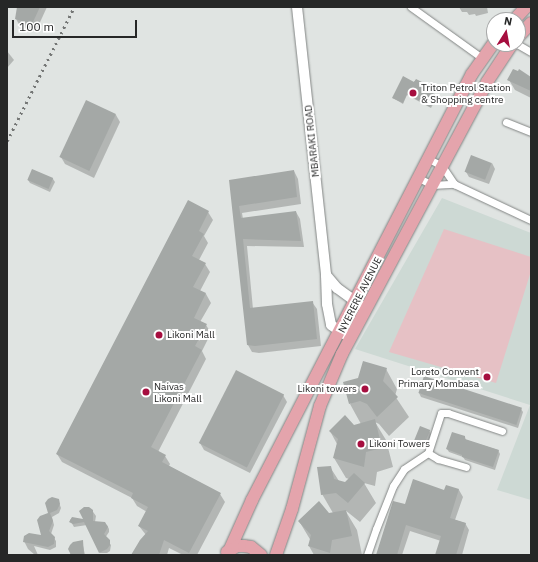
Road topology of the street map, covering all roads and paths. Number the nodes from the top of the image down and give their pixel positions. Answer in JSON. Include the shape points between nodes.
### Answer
{"nodes":[{"id":1,"x":297,"y":7,"type":"edge"},
{"id":2,"x":411,"y":7,"type":"edge"},
{"id":3,"x":486,"y":52,"type":"edge"},
{"id":4,"x":507,"y":52,"type":"edge"},
{"id":5,"x":482,"y":58,"type":"junction"},
{"id":6,"x":472,"y":74,"type":"junction"},
{"id":7,"x":487,"y":82,"type":"junction"},
{"id":8,"x":506,"y":122,"type":"dead end"},
{"id":9,"x":531,"y":132,"type":"edge"},
{"id":10,"x":429,"y":159,"type":"junction"},
{"id":11,"x":442,"y":166,"type":"junction"},
{"id":12,"x":419,"y":178,"type":"junction"},
{"id":13,"x":454,"y":184,"type":"junction"},
{"id":14,"x":432,"y":185,"type":"junction"},
{"id":15,"x":531,"y":220,"type":"edge"},
{"id":16,"x":326,"y":275,"type":"junction"},
{"id":17,"x":356,"y":301,"type":"junction"},
{"id":18,"x":366,"y":309,"type":"junction"},
{"id":19,"x":346,"y":335,"type":"junction"},
{"id":20,"x":502,"y":431,"type":"dead end"},
{"id":21,"x":428,"y":453,"type":"junction"},
{"id":22,"x":466,"y":467,"type":"dead end"},
{"id":23,"x":227,"y":552,"type":"edge"},
{"id":24,"x":261,"y":555,"type":"edge"},
{"id":25,"x":276,"y":555,"type":"edge"},
{"id":26,"x":367,"y":555,"type":"edge"}],
"edges":[{"from":1,"to":16,"type":"main road","name":"MBARAKI ROAD"},
{"from":2,"to":5,"type":"street"},
{"from":3,"to":5,"type":"highway","name":"NYERERE AVENUE"},
{"from":4,"to":7,"type":"highway","name":"NYERERE AVENUE"},
{"from":5,"to":6,"type":"highway","name":"NYERERE AVENUE"},
{"from":6,"to":7,"type":"highway"},
{"from":6,"to":10,"type":"highway","name":"NYERERE AVENUE"},
{"from":7,"to":11,"type":"highway","name":"NYERERE AVENUE"},
{"from":8,"to":9,"type":"street"},
{"from":10,"to":11,"type":"street"},
{"from":10,"to":12,"type":"highway","name":"NYERERE AVENUE"},
{"from":11,"to":13,"type":"street"},
{"from":11,"to":14,"type":"highway","name":"NYERERE AVENUE"},
{"from":12,"to":14,"type":"street"},
{"from":12,"to":17,"type":"highway","name":"NYERERE AVENUE"},
{"from":13,"to":14,"type":"street"},
{"from":13,"to":15,"type":"street"},
{"from":14,"to":18,"type":"highway","name":"NYERERE AVENUE"},
{"from":16,"to":17,"type":"main road","via":[[337,288]]},
{"from":16,"to":19,"type":"main road","name":"MBARAKI ROAD","via":[[331,325]]},
{"from":17,"to":18,"type":"main road"},
{"from":17,"to":19,"type":"highway","name":"NYERERE AVENUE"},
{"from":18,"to":19,"type":"highway","name":"NYERERE AVENUE"},
{"from":19,"to":23,"type":"highway","name":"NYERERE AVENUE","via":[[252,500]]},
{"from":19,"to":25,"type":"highway","name":"NYERERE AVENUE","via":[[320,406],[292,509]]},
{"from":20,"to":21,"type":"street","via":[[441,413]]},
{"from":21,"to":22,"type":"street","via":[[438,459]]},
{"from":21,"to":26,"type":"street","via":[[404,469],[393,486]]},
{"from":23,"to":24,"type":"highway","via":[[244,546],[252,547]]}]}
